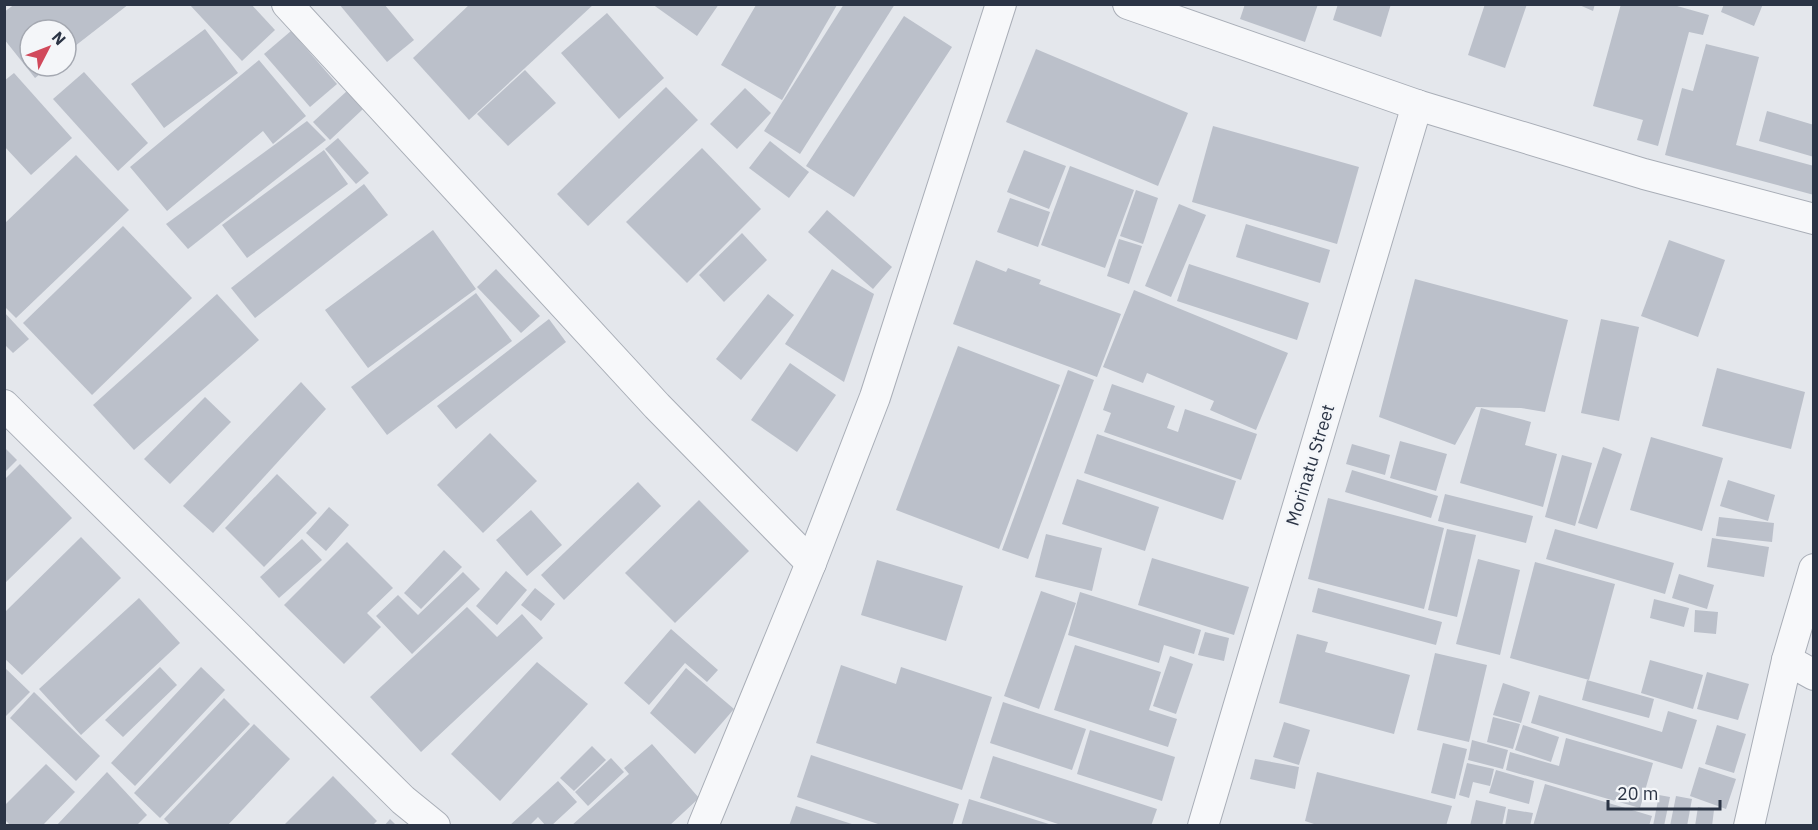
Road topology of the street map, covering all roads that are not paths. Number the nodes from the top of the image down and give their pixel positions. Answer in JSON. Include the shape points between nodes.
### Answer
{"nodes":[{"id":1,"x":287,"y":4,"type":"edge"},
{"id":2,"x":1001,"y":4,"type":"edge"},
{"id":3,"x":1128,"y":4,"type":"edge"},
{"id":4,"x":1417,"y":105,"type":"junction"},
{"id":5,"x":1814,"y":219,"type":"edge"},
{"id":6,"x":4,"y":405,"type":"edge"},
{"id":7,"x":811,"y":564,"type":"junction"},
{"id":8,"x":1814,"y":569,"type":"edge"},
{"id":9,"x":1787,"y":660,"type":"junction"},
{"id":10,"x":1814,"y":675,"type":"edge"},
{"id":11,"x":435,"y":825,"type":"edge"},
{"id":12,"x":703,"y":825,"type":"edge"},
{"id":13,"x":1203,"y":825,"type":"edge"},
{"id":14,"x":1749,"y":825,"type":"edge"}],
"edges":[{"from":1,"to":7,"type":"street","via":[[657,406]]},
{"from":2,"to":7,"type":"street","via":[[875,397]]},
{"from":3,"to":4,"type":"street"},
{"from":4,"to":5,"type":"street","via":[[1644,174]]},
{"from":4,"to":13,"type":"street","name":"Morinatu Street"},
{"from":6,"to":11,"type":"street","via":[[403,800]]},
{"from":7,"to":12,"type":"street"},
{"from":8,"to":9,"type":"street"},
{"from":9,"to":10,"type":"street"},
{"from":9,"to":14,"type":"street"}]}
